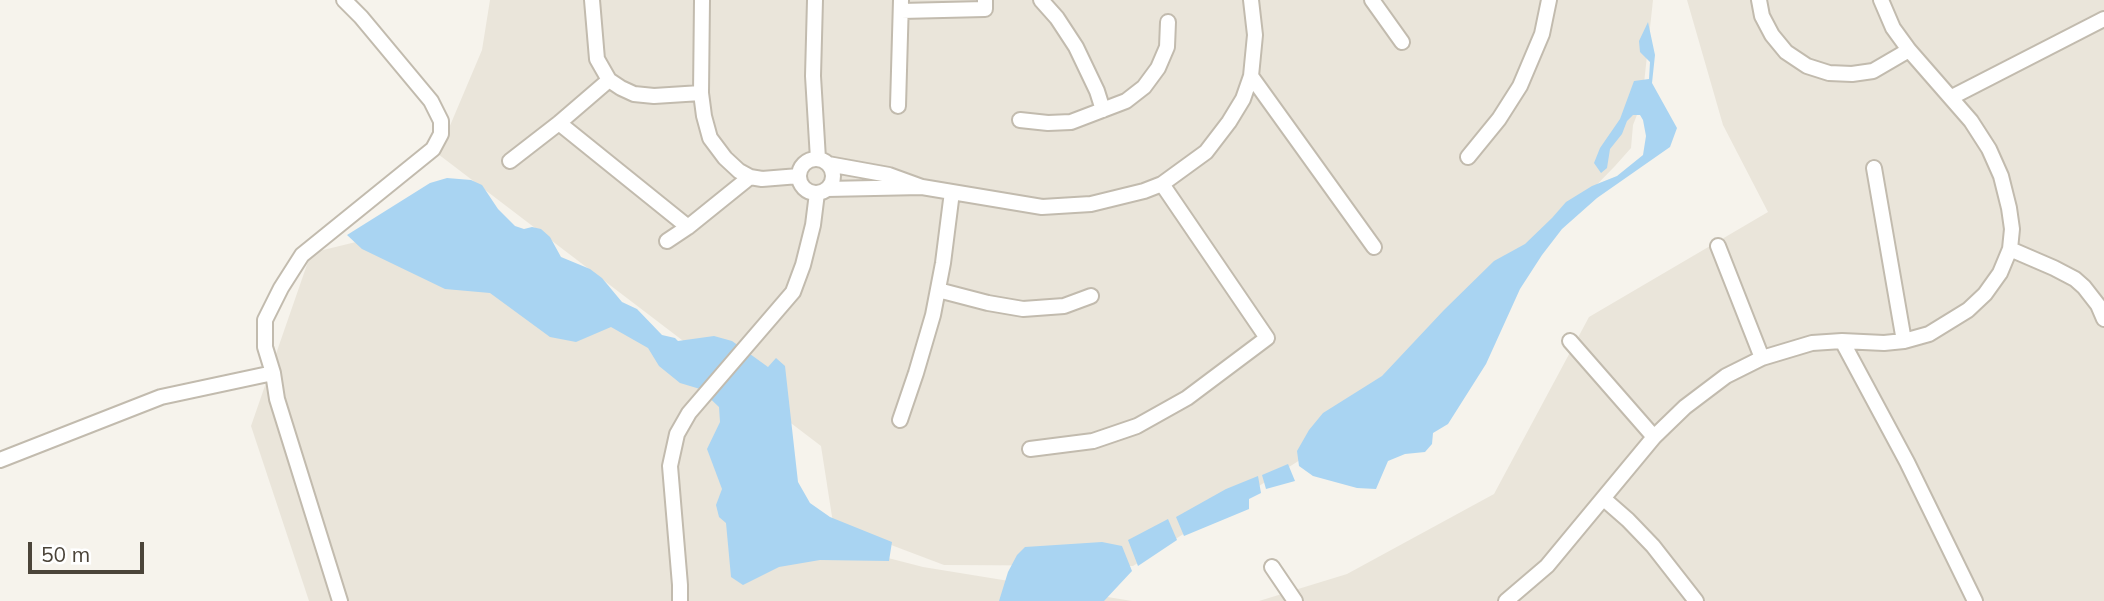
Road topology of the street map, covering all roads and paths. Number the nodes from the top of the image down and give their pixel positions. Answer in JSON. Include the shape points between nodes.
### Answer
{"nodes":[{"id":1,"x":344,"y":0,"type":"edge"},
{"id":2,"x":592,"y":0,"type":"edge"},
{"id":3,"x":702,"y":0,"type":"edge"},
{"id":4,"x":815,"y":0,"type":"edge"},
{"id":5,"x":985,"y":0,"type":"edge"},
{"id":6,"x":1041,"y":0,"type":"edge"},
{"id":7,"x":1251,"y":0,"type":"edge"},
{"id":8,"x":1372,"y":0,"type":"edge"},
{"id":9,"x":1549,"y":0,"type":"edge"},
{"id":10,"x":1759,"y":0,"type":"edge"},
{"id":11,"x":1881,"y":0,"type":"edge"},
{"id":12,"x":901,"y":6,"type":"edge"},
{"id":13,"x":2104,"y":19,"type":"edge"},
{"id":14,"x":1168,"y":22,"type":"dead end"},
{"id":15,"x":1402,"y":42,"type":"dead end"},
{"id":16,"x":1909,"y":50,"type":"junction"},
{"id":17,"x":1251,"y":76,"type":"junction"},
{"id":18,"x":609,"y":80,"type":"junction"},
{"id":19,"x":701,"y":93,"type":"junction"},
{"id":20,"x":1952,"y":97,"type":"junction"},
{"id":21,"x":898,"y":106,"type":"dead end"},
{"id":22,"x":1103,"y":110,"type":"junction"},
{"id":23,"x":1020,"y":120,"type":"dead end"},
{"id":24,"x":559,"y":123,"type":"junction"},
{"id":25,"x":1468,"y":157,"type":"dead end"},
{"id":26,"x":510,"y":160,"type":"dead end"},
{"id":27,"x":823,"y":162,"type":"junction"},
{"id":28,"x":1874,"y":168,"type":"dead end"},
{"id":29,"x":799,"y":176,"type":"junction"},
{"id":30,"x":750,"y":177,"type":"junction"},
{"id":31,"x":1162,"y":184,"type":"junction"},
{"id":32,"x":922,"y":187,"type":"junction"},
{"id":33,"x":822,"y":191,"type":"junction"},
{"id":34,"x":952,"y":192,"type":"junction"},
{"id":35,"x":688,"y":227,"type":"junction"},
{"id":36,"x":667,"y":242,"type":"dead end"},
{"id":37,"x":1718,"y":246,"type":"dead end"},
{"id":38,"x":1374,"y":247,"type":"dead end"},
{"id":39,"x":2010,"y":249,"type":"junction"},
{"id":40,"x":938,"y":290,"type":"junction"},
{"id":41,"x":1091,"y":296,"type":"dead end"},
{"id":42,"x":2104,"y":319,"type":"edge"},
{"id":43,"x":1570,"y":341,"type":"dead end"},
{"id":44,"x":1842,"y":341,"type":"junction"},
{"id":45,"x":1904,"y":341,"type":"junction"},
{"id":46,"x":1762,"y":358,"type":"junction"},
{"id":47,"x":272,"y":373,"type":"junction"},
{"id":48,"x":900,"y":420,"type":"dead end"},
{"id":49,"x":1654,"y":437,"type":"junction"},
{"id":50,"x":1030,"y":449,"type":"dead end"},
{"id":51,"x":0,"y":460,"type":"edge"},
{"id":52,"x":1604,"y":499,"type":"junction"},
{"id":53,"x":1272,"y":567,"type":"dead end"},
{"id":54,"x":340,"y":601,"type":"edge"},
{"id":55,"x":680,"y":601,"type":"edge"},
{"id":56,"x":1295,"y":601,"type":"edge"},
{"id":57,"x":1506,"y":601,"type":"edge"},
{"id":58,"x":1696,"y":601,"type":"edge"},
{"id":59,"x":1975,"y":601,"type":"edge"}],
"edges":[{"from":1,"to":47,"type":"street","via":[[431,101],[441,121],[441,134],[415,166],[302,255],[265,320],[265,347]]},
{"from":2,"to":18,"type":"street","via":[[597,59]]},
{"from":3,"to":19,"type":"street"},
{"from":4,"to":27,"type":"street","via":[[813,76]]},
{"from":5,"to":12,"type":"street","via":[[985,9]]},
{"from":6,"to":22,"type":"street","via":[[1076,47]]},
{"from":7,"to":17,"type":"street","via":[[1255,35]]},
{"from":8,"to":15,"type":"street"},
{"from":9,"to":25,"type":"street","via":[[1542,34],[1520,86]]},
{"from":10,"to":16,"type":"street","via":[[1772,35],[1807,66],[1852,75],[1873,71]]},
{"from":11,"to":16,"type":"street"},
{"from":12,"to":21,"type":"street"},
{"from":13,"to":20,"type":"street"},
{"from":14,"to":22,"type":"street","via":[[1167,47],[1144,87]]},
{"from":16,"to":20,"type":"street"},
{"from":17,"to":31,"type":"street","via":[[1243,99],[1206,152]]},
{"from":17,"to":38,"type":"street"},
{"from":18,"to":19,"type":"street","via":[[634,94]]},
{"from":18,"to":24,"type":"street"},
{"from":19,"to":30,"type":"street","via":[[710,138],[725,158]]},
{"from":20,"to":39,"type":"street","via":[[1989,149],[2001,176],[2011,218]]},
{"from":22,"to":23,"type":"street","via":[[1071,122]]},
{"from":24,"to":26,"type":"street"},
{"from":24,"to":35,"type":"street"},
{"from":27,"to":29,"type":"street","via":[[812,159],[802,166]]},
{"from":27,"to":32,"type":"street","via":[[889,175]]},
{"from":27,"to":33,"type":"street","via":[[831,169],[832,180]]},
{"from":28,"to":45,"type":"street"},
{"from":29,"to":30,"type":"street"},
{"from":29,"to":33,"type":"street","via":[[807,190]]},
{"from":30,"to":35,"type":"street"},
{"from":31,"to":34,"type":"street","via":[[1091,204],[1042,207]]},
{"from":31,"to":50,"type":"street","via":[[1267,338],[1187,398],[1137,426],[1093,441]]},
{"from":32,"to":33,"type":"street"},
{"from":32,"to":34,"type":"street"},
{"from":33,"to":55,"type":"street","via":[[793,292],[689,413],[677,435],[670,466]]},
{"from":34,"to":40,"type":"street"},
{"from":35,"to":36,"type":"street"},
{"from":37,"to":46,"type":"street"},
{"from":39,"to":42,"type":"street","via":[[2075,279]]},
{"from":39,"to":45,"type":"street","via":[[2000,273],[1968,310],[1929,334]]},
{"from":40,"to":41,"type":"street","via":[[1023,309],[1064,306]]},
{"from":40,"to":48,"type":"street"},
{"from":43,"to":49,"type":"street"},
{"from":44,"to":45,"type":"street"},
{"from":44,"to":46,"type":"street","via":[[1812,343]]},
{"from":44,"to":59,"type":"street"},
{"from":46,"to":49,"type":"street","via":[[1726,376]]},
{"from":47,"to":51,"type":"street","via":[[161,397]]},
{"from":47,"to":54,"type":"street"},
{"from":49,"to":52,"type":"street"},
{"from":52,"to":57,"type":"street","via":[[1546,566]]},
{"from":52,"to":58,"type":"street","via":[[1653,546]]},
{"from":53,"to":56,"type":"street"}]}
